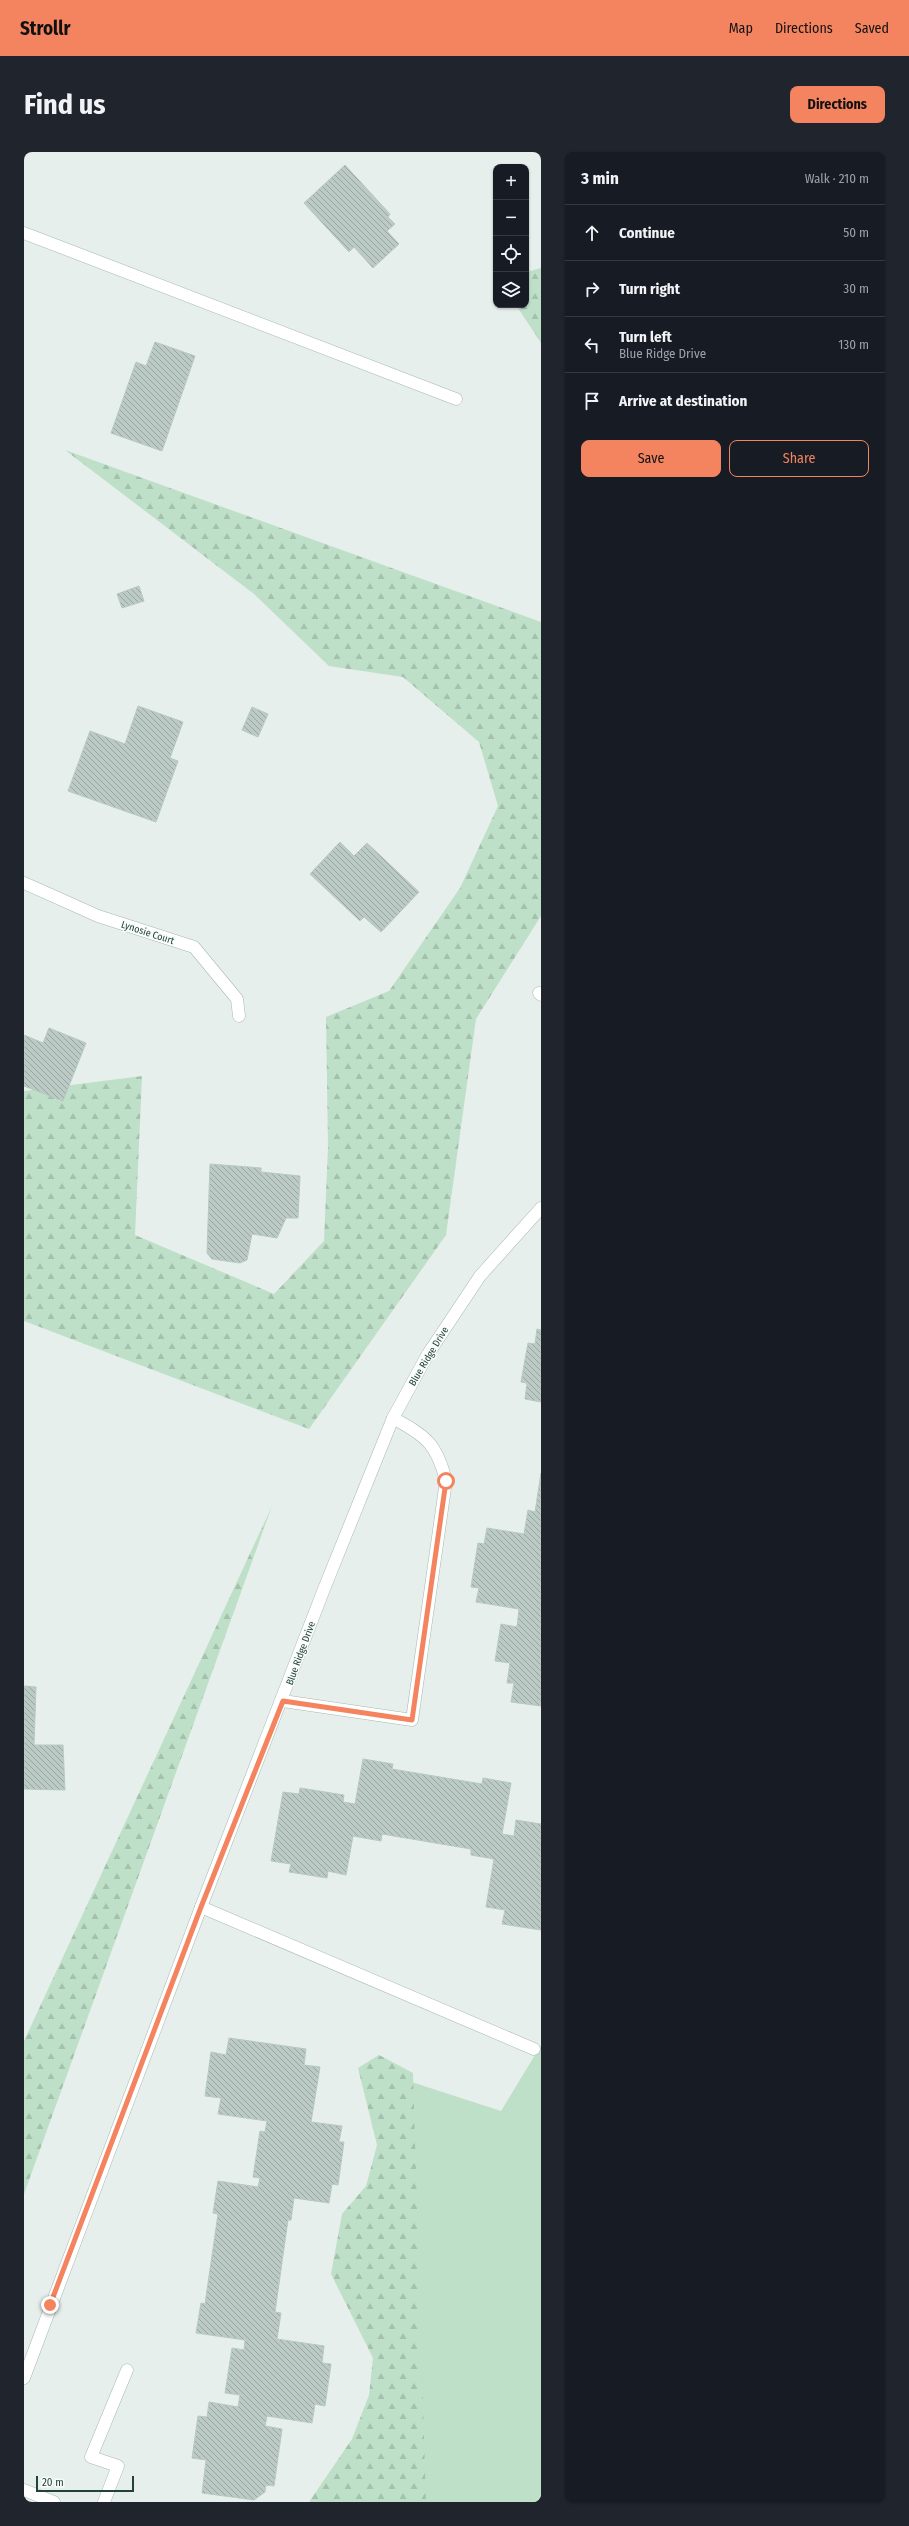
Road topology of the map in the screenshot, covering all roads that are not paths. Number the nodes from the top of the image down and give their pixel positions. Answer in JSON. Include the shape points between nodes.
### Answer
{"nodes":[{"id":1,"x":24,"y":233,"type":"edge"},
{"id":2,"x":456,"y":399,"type":"dead end"},
{"id":3,"x":24,"y":883,"type":"edge"},
{"id":4,"x":239,"y":1016,"type":"dead end"},
{"id":5,"x":541,"y":1208,"type":"edge"},
{"id":6,"x":394,"y":1418,"type":"junction"},
{"id":7,"x":283,"y":1701,"type":"junction"},
{"id":8,"x":201,"y":1907,"type":"junction"},
{"id":9,"x":534,"y":2049,"type":"dead end"},
{"id":10,"x":127,"y":2370,"type":"dead end"},
{"id":11,"x":24,"y":2378,"type":"edge"},
{"id":12,"x":24,"y":2490,"type":"edge"},
{"id":13,"x":54,"y":2502,"type":"edge"},
{"id":14,"x":104,"y":2502,"type":"edge"}],
"edges":[{"from":1,"to":2,"type":"street"},
{"from":3,"to":4,"type":"street","name":"Lynosie Court","via":[[98,916],[194,947],[237,999]]},
{"from":5,"to":6,"type":"street","name":"Blue Ridge Drive","via":[[480,1276],[428,1354]]},
{"from":6,"to":7,"type":"street","name":"Blue Ridge Drive","via":[[324,1589]]},
{"from":6,"to":7,"type":"street","via":[[430,1443],[440,1458],[446,1481],[412,1720]]},
{"from":7,"to":8,"type":"street","name":"Blue Ridge Drive"},
{"from":8,"to":9,"type":"street"},
{"from":8,"to":11,"type":"street","name":"Blue Ridge Drive"},
{"from":10,"to":14,"type":"street","via":[[91,2457],[118,2466]]},
{"from":12,"to":13,"type":"street"}]}
